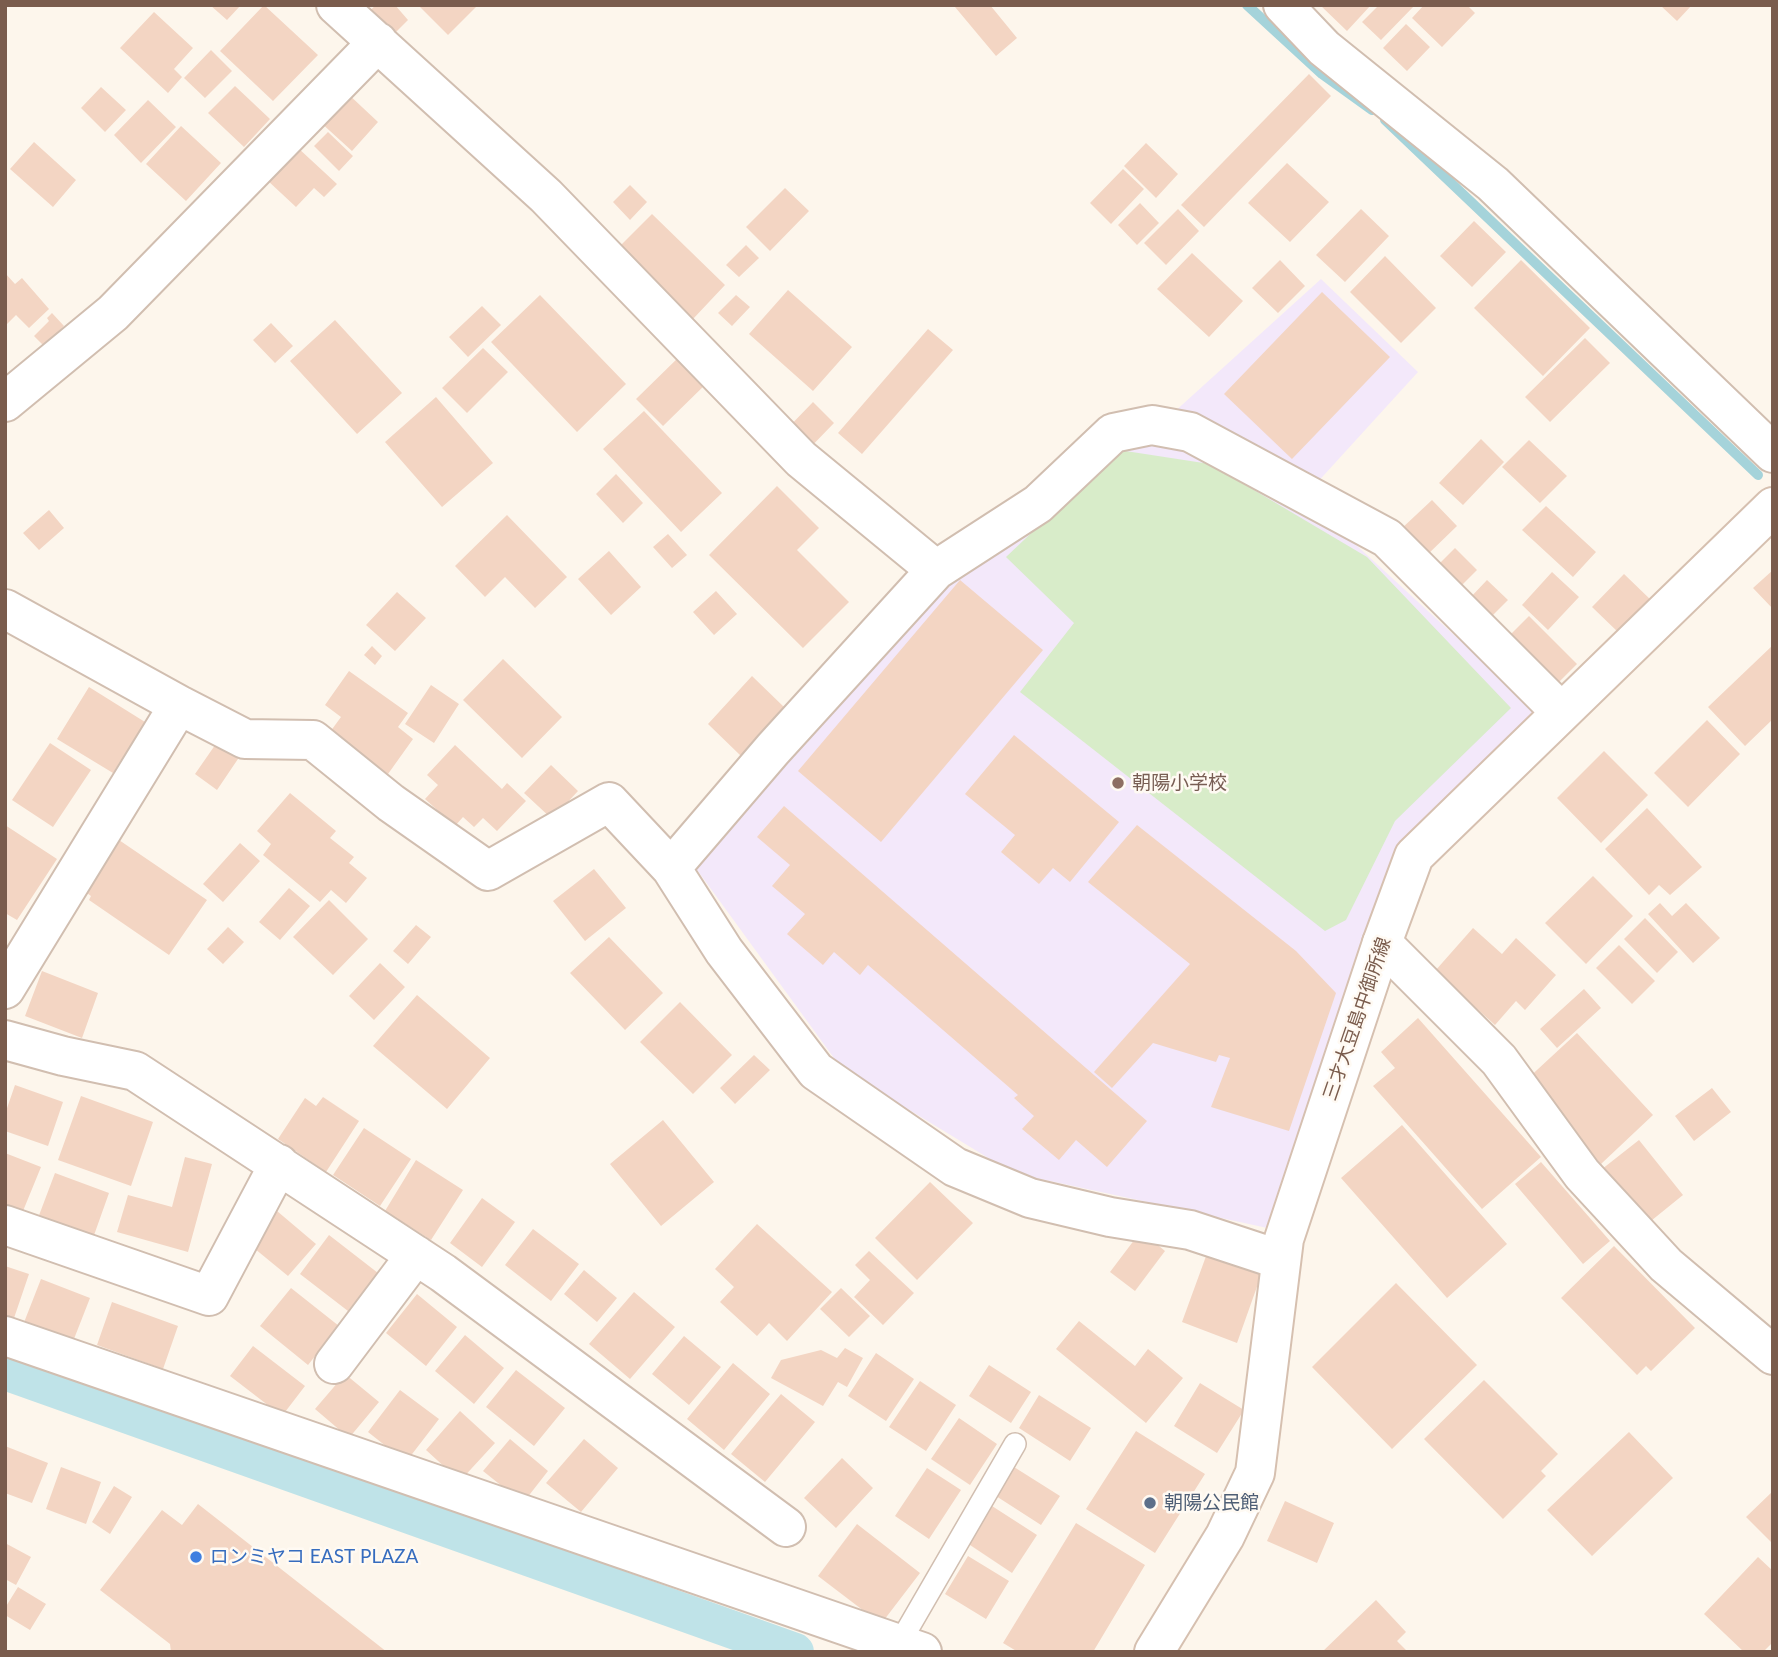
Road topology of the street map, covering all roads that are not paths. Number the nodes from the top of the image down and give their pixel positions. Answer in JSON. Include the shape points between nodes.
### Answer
{"nodes":[{"id":1,"x":336,"y":5,"type":"edge"},
{"id":2,"x":1283,"y":5,"type":"edge"},
{"id":3,"x":378,"y":42,"type":"junction"},
{"id":4,"x":5,"y":402,"type":"edge"},
{"id":5,"x":1773,"y":453,"type":"edge"},
{"id":6,"x":1773,"y":507,"type":"edge"},
{"id":7,"x":936,"y":570,"type":"junction"},
{"id":8,"x":5,"y":610,"type":"edge"},
{"id":9,"x":179,"y":705,"type":"junction"},
{"id":10,"x":1560,"y":712,"type":"junction"},
{"id":11,"x":671,"y":869,"type":"junction"},
{"id":12,"x":1382,"y":943,"type":"junction"},
{"id":13,"x":5,"y":989,"type":"edge"},
{"id":14,"x":5,"y":1040,"type":"edge"},
{"id":15,"x":279,"y":1164,"type":"junction"},
{"id":16,"x":5,"y":1225,"type":"edge"},
{"id":17,"x":416,"y":1255,"type":"junction"},
{"id":18,"x":1281,"y":1260,"type":"junction"},
{"id":19,"x":5,"y":1336,"type":"edge"},
{"id":20,"x":1773,"y":1355,"type":"edge"},
{"id":21,"x":334,"y":1364,"type":"dead end"},
{"id":22,"x":1015,"y":1444,"type":"dead end"},
{"id":23,"x":786,"y":1527,"type":"dead end"},
{"id":24,"x":910,"y":1648,"type":"edge"},
{"id":25,"x":1154,"y":1652,"type":"edge"}],
"edges":[{"from":1,"to":3,"type":"street"},
{"from":2,"to":5,"type":"street","via":[[1324,48],[1493,184]]},
{"from":3,"to":4,"type":"street","via":[[113,313]]},
{"from":3,"to":7,"type":"street","via":[[546,196],[801,459]]},
{"from":6,"to":10,"type":"street","name":"三才大豆島中御所線"},
{"from":7,"to":10,"type":"street","via":[[1038,504],[1113,433],[1152,425],[1190,432],[1387,538]]},
{"from":7,"to":11,"type":"street"},
{"from":8,"to":9,"type":"street"},
{"from":9,"to":11,"type":"street","via":[[245,739],[313,740],[391,803],[488,871],[609,802]]},
{"from":9,"to":13,"type":"street"},
{"from":10,"to":12,"type":"street","name":"三才大豆島中御所線","via":[[1413,856]]},
{"from":11,"to":18,"type":"street","via":[[724,951],[816,1071],[955,1167],[1030,1198],[1190,1230]]},
{"from":12,"to":18,"type":"street","name":"三才大豆島中御所線","via":[[1284,1239]]},
{"from":12,"to":20,"type":"street","via":[[1499,1060],[1581,1174],[1666,1265]]},
{"from":14,"to":15,"type":"street","via":[[135,1071]]},
{"from":15,"to":16,"type":"street","via":[[209,1296]]},
{"from":15,"to":17,"type":"street"},
{"from":17,"to":21,"type":"street"},
{"from":17,"to":23,"type":"street"},
{"from":18,"to":25,"type":"street","name":"三才大豆島中御所線","via":[[1255,1473],[1225,1536]]},
{"from":19,"to":24,"type":"street"},
{"from":22,"to":24,"type":"lane"}]}
